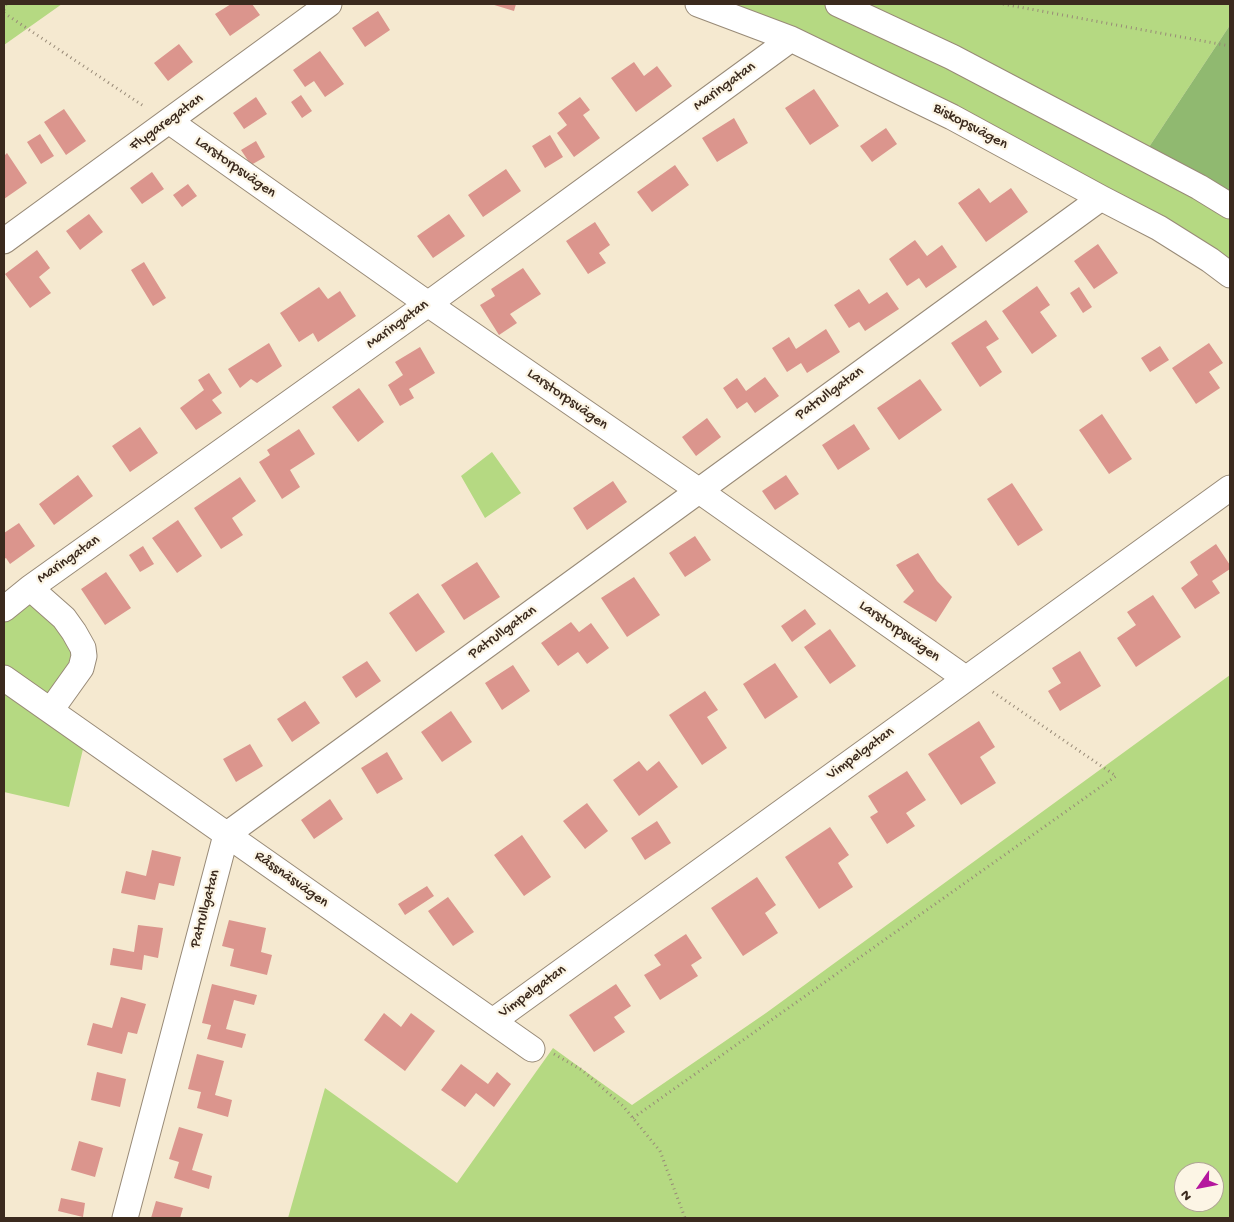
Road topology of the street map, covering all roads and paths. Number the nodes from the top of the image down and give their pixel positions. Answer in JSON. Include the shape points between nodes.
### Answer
{"nodes":[{"id":1,"x":6,"y":4,"type":"edge"},
{"id":2,"x":329,"y":4,"type":"edge"},
{"id":3,"x":698,"y":4,"type":"edge"},
{"id":4,"x":838,"y":4,"type":"edge"},
{"id":5,"x":1003,"y":4,"type":"edge"},
{"id":6,"x":4,"y":11,"type":"edge"},
{"id":7,"x":791,"y":39,"type":"junction"},
{"id":8,"x":1230,"y":46,"type":"edge"},
{"id":9,"x":169,"y":121,"type":"junction"},
{"id":10,"x":1101,"y":198,"type":"junction"},
{"id":11,"x":1230,"y":206,"type":"edge"},
{"id":12,"x":4,"y":241,"type":"edge"},
{"id":13,"x":1230,"y":275,"type":"edge"},
{"id":14,"x":428,"y":304,"type":"junction"},
{"id":15,"x":1230,"y":488,"type":"edge"},
{"id":16,"x":698,"y":490,"type":"junction"},
{"id":17,"x":30,"y":588,"type":"junction"},
{"id":18,"x":4,"y":609,"type":"edge"},
{"id":19,"x":4,"y":678,"type":"edge"},
{"id":20,"x":966,"y":678,"type":"junction"},
{"id":21,"x":50,"y":710,"type":"junction"},
{"id":22,"x":226,"y":835,"type":"junction"},
{"id":23,"x":493,"y":1021,"type":"junction"},
{"id":24,"x":532,"y":1049,"type":"joint"},
{"id":25,"x":633,"y":1118,"type":"junction"},
{"id":26,"x":125,"y":1218,"type":"edge"},
{"id":27,"x":685,"y":1218,"type":"edge"}],
"edges":[{"from":1,"to":6,"type":"path"},
{"from":2,"to":9,"type":"street","name":"Flygaregatan"},
{"from":3,"to":7,"type":"street","name":"Biskopsvägen"},
{"from":4,"to":11,"type":"street","via":[[952,57]]},
{"from":5,"to":8,"type":"path"},
{"from":6,"to":9,"type":"path"},
{"from":7,"to":10,"type":"street","name":"Biskopsvägen","via":[[952,117]]},
{"from":7,"to":14,"type":"street","name":"Maringatan"},
{"from":9,"to":12,"type":"street","name":"Flygaregatan"},
{"from":9,"to":14,"type":"street","name":"Larstorpsvägen"},
{"from":10,"to":13,"type":"street","name":"Biskopsvägen","via":[[1159,228]]},
{"from":10,"to":16,"type":"street","name":"Patrullgatan"},
{"from":14,"to":16,"type":"street","name":"Larstorpsvägen"},
{"from":14,"to":17,"type":"street","name":"Maringatan"},
{"from":15,"to":20,"type":"street","name":"Vimpelgatan"},
{"from":16,"to":20,"type":"street","name":"Larstorpsvägen"},
{"from":16,"to":22,"type":"street","name":"Patrullgatan"},
{"from":17,"to":18,"type":"street","name":"Maringatan"},
{"from":17,"to":21,"type":"street","via":[[64,618],[83,648],[81,668]]},
{"from":19,"to":21,"type":"street","name":"Råssnäsvägen"},
{"from":20,"to":23,"type":"street","name":"Vimpelgatan"},
{"from":20,"to":25,"type":"path","via":[[993,691],[1116,776]]},
{"from":21,"to":22,"type":"street","name":"Råssnäsvägen"},
{"from":22,"to":23,"type":"street","name":"Råssnäsvägen"},
{"from":22,"to":26,"type":"street","name":"Patrullgatan"},
{"from":23,"to":24,"type":"street","name":"Råssnäsvägen"},
{"from":24,"to":25,"type":"path","via":[[558,1054],[582,1070]]},
{"from":25,"to":27,"type":"path","via":[[660,1151]]}]}
